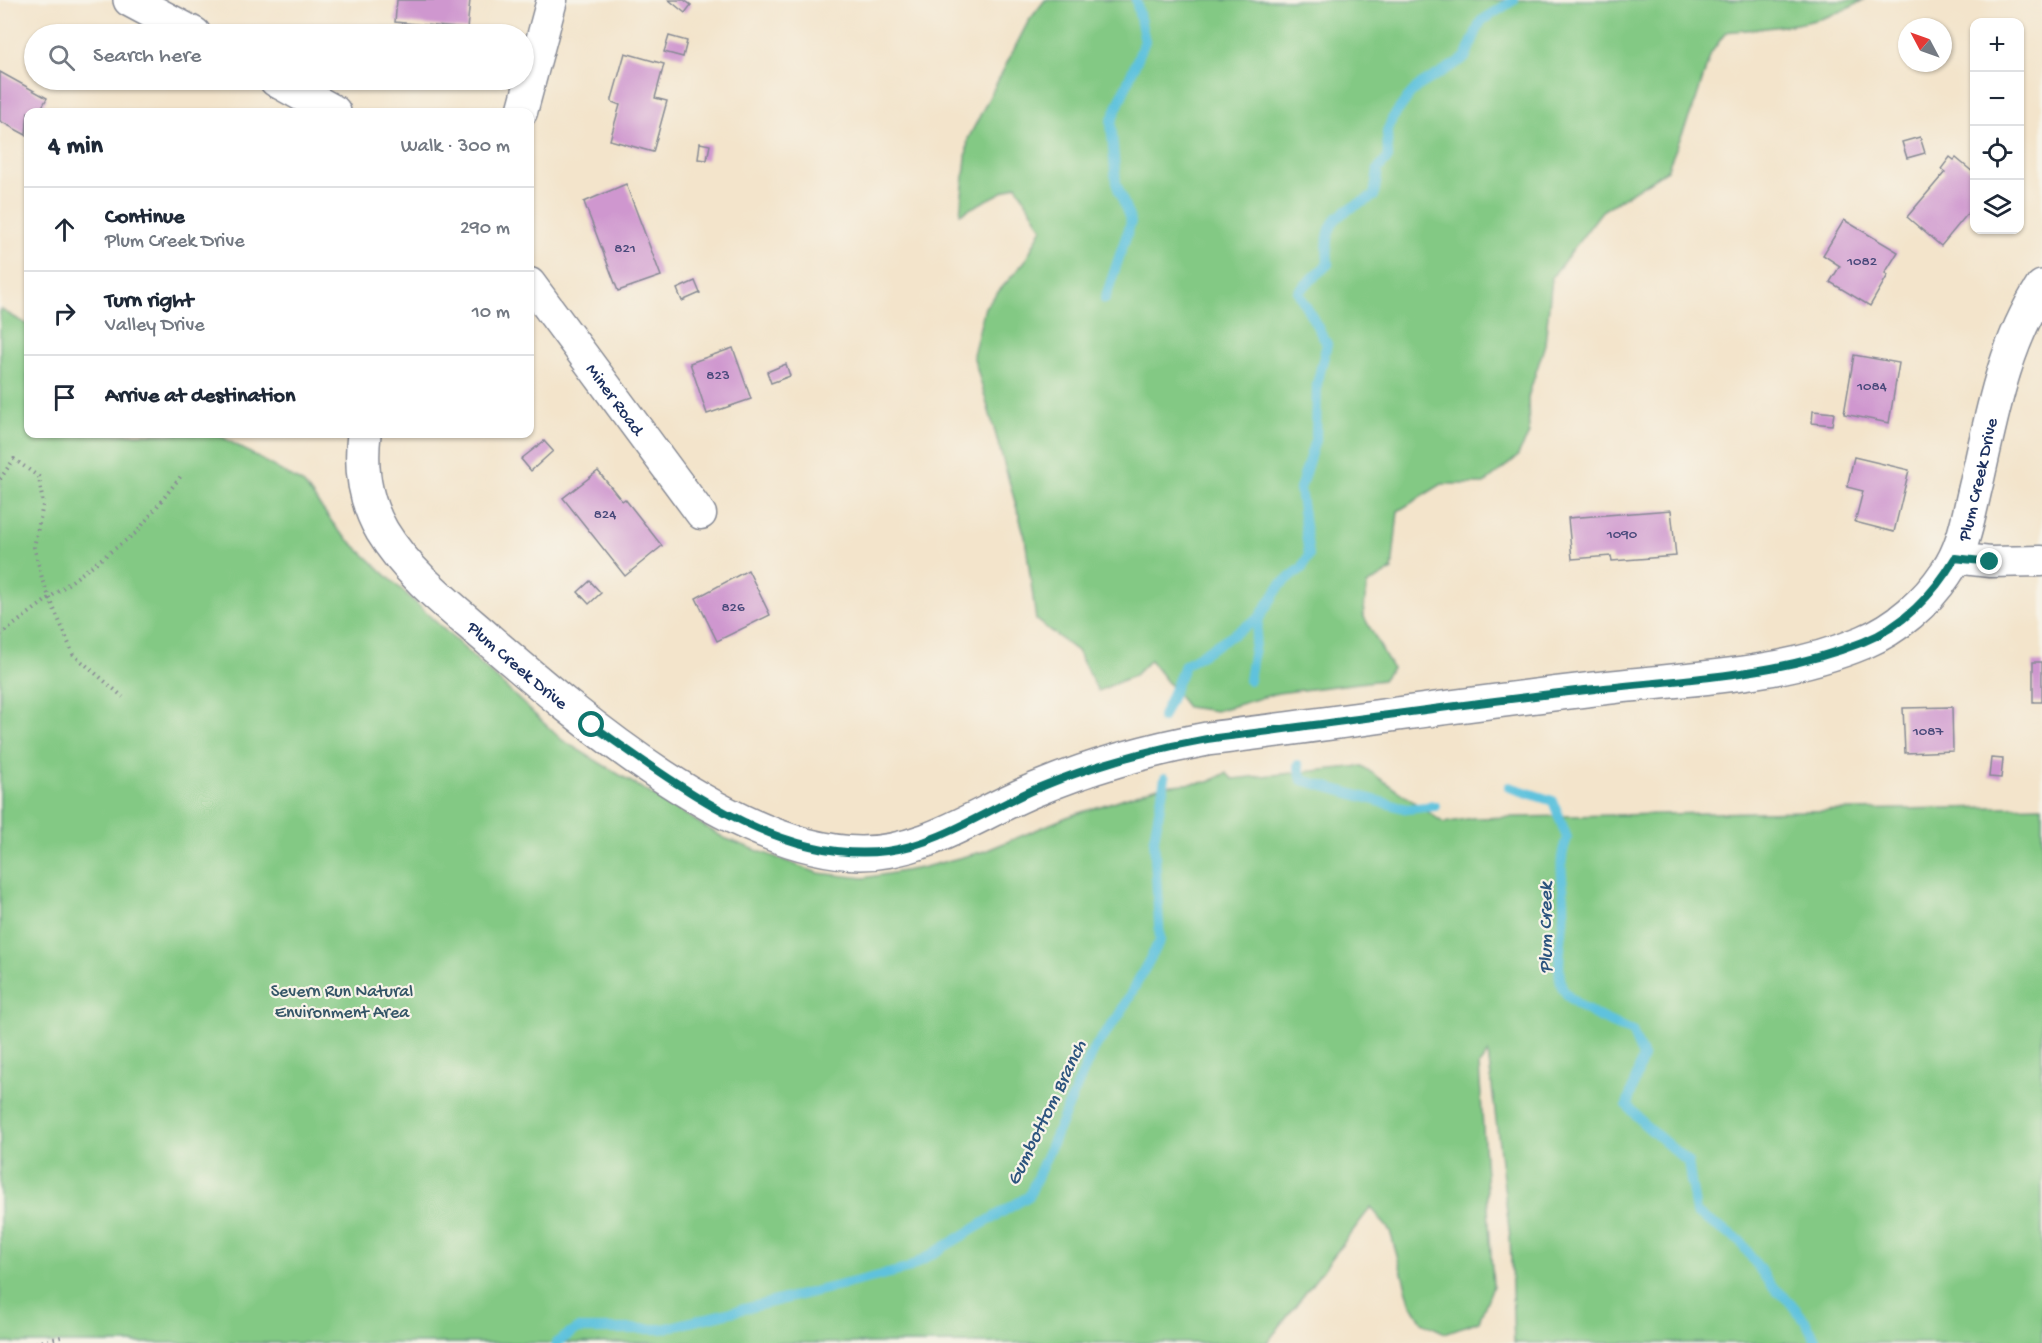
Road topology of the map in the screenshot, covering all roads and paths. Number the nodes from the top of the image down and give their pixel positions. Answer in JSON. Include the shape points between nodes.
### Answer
{"nodes":[{"id":1,"x":130,"y":0,"type":"edge"},
{"id":2,"x":552,"y":0,"type":"edge"},
{"id":3,"x":175,"y":24,"type":"edge"},
{"id":4,"x":534,"y":67,"type":"edge"},
{"id":5,"x":294,"y":90,"type":"edge"},
{"id":6,"x":528,"y":90,"type":"edge"},
{"id":7,"x":327,"y":108,"type":"edge"},
{"id":8,"x":523,"y":108,"type":"edge"},
{"id":9,"x":534,"y":288,"type":"edge"},
{"id":10,"x":2042,"y":288,"type":"edge"},
{"id":11,"x":364,"y":438,"type":"edge"},
{"id":12,"x":182,"y":476,"type":"dead end"},
{"id":13,"x":0,"y":479,"type":"edge"},
{"id":14,"x":701,"y":514,"type":"dead end"},
{"id":15,"x":1955,"y":558,"type":"junction"},
{"id":16,"x":2042,"y":561,"type":"edge"},
{"id":17,"x":50,"y":598,"type":"junction"},
{"id":18,"x":0,"y":635,"type":"edge"},
{"id":19,"x":123,"y":697,"type":"dead end"},
{"id":20,"x":61,"y":1337,"type":"dead end"},
{"id":21,"x":36,"y":1343,"type":"edge"}],
"edges":[{"from":1,"to":3,"type":"street"},
{"from":2,"to":4,"type":"street"},
{"from":5,"to":7,"type":"street"},
{"from":6,"to":8,"type":"street"},
{"from":9,"to":14,"type":"street","name":"Miner Road"},
{"from":10,"to":15,"type":"street","name":"Plum Creek Drive","via":[[2025,314],[2001,379]]},
{"from":11,"to":15,"type":"street","name":"Plum Creek Drive","via":[[363,481],[382,531],[410,569],[516,664],[592,725],[712,804],[774,834],[813,847],[860,853],[923,842],[1032,790],[1151,750],[1207,739],[1707,678],[1819,658],[1865,642],[1900,623],[1946,574]]},
{"from":12,"to":17,"type":"path","via":[[136,532]]},
{"from":13,"to":17,"type":"path","via":[[14,459],[39,477],[43,505],[34,547]]},
{"from":15,"to":16,"type":"street"},
{"from":17,"to":18,"type":"path"},
{"from":17,"to":19,"type":"path","via":[[73,654]]},
{"from":20,"to":21,"type":"path"}]}
